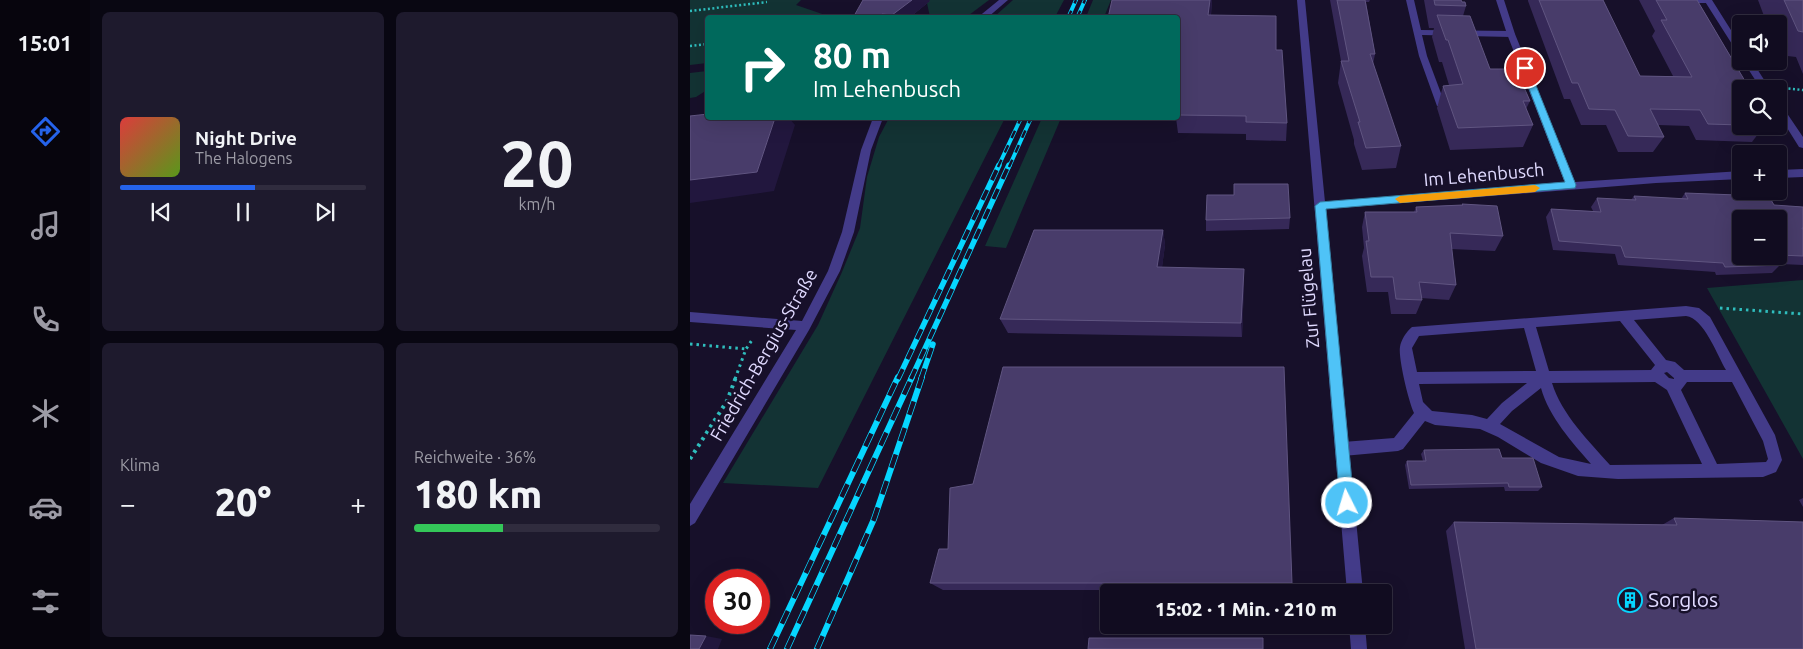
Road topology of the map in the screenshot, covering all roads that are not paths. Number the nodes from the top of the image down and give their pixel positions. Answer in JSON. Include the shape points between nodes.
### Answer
{"nodes":[{"id":1,"x":1004,"y":0,"type":"edge"},
{"id":2,"x":1301,"y":0,"type":"edge"},
{"id":3,"x":1410,"y":0,"type":"edge"},
{"id":4,"x":1500,"y":0,"type":"edge"},
{"id":5,"x":1672,"y":1,"type":"edge"},
{"id":6,"x":1708,"y":1,"type":"edge"},
{"id":7,"x":985,"y":15,"type":"edge"},
{"id":8,"x":1416,"y":32,"type":"junction"},
{"id":9,"x":1511,"y":34,"type":"junction"},
{"id":10,"x":1732,"y":38,"type":"edge"},
{"id":11,"x":1440,"y":104,"type":"dead end"},
{"id":12,"x":877,"y":120,"type":"edge"},
{"id":13,"x":1787,"y":120,"type":"edge"},
{"id":14,"x":1803,"y":145,"type":"edge"},
{"id":15,"x":1787,"y":174,"type":"edge"},
{"id":16,"x":1803,"y":174,"type":"edge"},
{"id":17,"x":1732,"y":175,"type":"edge"},
{"id":18,"x":1571,"y":185,"type":"junction"},
{"id":19,"x":1320,"y":206,"type":"junction"},
{"id":20,"x":1623,"y":315,"type":"junction"},
{"id":21,"x":690,"y":317,"type":"edge"},
{"id":22,"x":1528,"y":322,"type":"junction"},
{"id":23,"x":806,"y":326,"type":"junction"},
{"id":24,"x":1661,"y":371,"type":"junction"},
{"id":25,"x":1735,"y":376,"type":"junction"},
{"id":26,"x":1544,"y":377,"type":"junction"},
{"id":27,"x":1411,"y":378,"type":"junction"},
{"id":28,"x":1676,"y":381,"type":"junction"},
{"id":29,"x":1422,"y":414,"type":"junction"},
{"id":30,"x":1490,"y":426,"type":"junction"},
{"id":31,"x":1343,"y":449,"type":"junction"},
{"id":32,"x":1606,"y":471,"type":"junction"},
{"id":33,"x":1713,"y":471,"type":"junction"},
{"id":34,"x":690,"y":518,"type":"edge"},
{"id":35,"x":1354,"y":584,"type":"edge"},
{"id":36,"x":1358,"y":634,"type":"edge"},
{"id":37,"x":1359,"y":649,"type":"edge"}],
"edges":[{"from":1,"to":7,"type":"street"},
{"from":2,"to":19,"type":"street","name":"Zur Flügelau"},
{"from":3,"to":8,"type":"street"},
{"from":4,"to":9,"type":"street"},
{"from":5,"to":6,"type":"street"},
{"from":6,"to":10,"type":"street"},
{"from":8,"to":9,"type":"street"},
{"from":8,"to":11,"type":"street"},
{"from":9,"to":18,"type":"street"},
{"from":12,"to":23,"type":"street","name":"Friedrich-Bergius-Straße","via":[[866,150],[848,232],[834,271]]},
{"from":13,"to":14,"type":"street"},
{"from":15,"to":16,"type":"street"},
{"from":17,"to":18,"type":"street","name":"Im Lehenbusch"},
{"from":18,"to":19,"type":"street","name":"Im Lehenbusch"},
{"from":19,"to":31,"type":"street","name":"Zur Flügelau"},
{"from":20,"to":22,"type":"street"},
{"from":20,"to":24,"type":"street","via":[[1646,341]]},
{"from":20,"to":25,"type":"street","via":[[1695,312],[1706,321]]},
{"from":21,"to":23,"type":"street"},
{"from":22,"to":26,"type":"street"},
{"from":22,"to":27,"type":"street","via":[[1416,331],[1410,335],[1406,348]]},
{"from":23,"to":34,"type":"street","name":"Friedrich-Bergius-Straße"},
{"from":24,"to":26,"type":"street"},
{"from":24,"to":28,"type":"street","via":[[1670,366]]},
{"from":25,"to":28,"type":"street"},
{"from":25,"to":33,"type":"street","via":[[1770,440],[1775,460],[1771,467],[1763,470]]},
{"from":26,"to":27,"type":"street"},
{"from":26,"to":30,"type":"street","via":[[1507,407]]},
{"from":26,"to":32,"type":"street","via":[[1549,394],[1572,432]]},
{"from":27,"to":29,"type":"street","via":[[1416,403]]},
{"from":28,"to":33,"type":"street"},
{"from":29,"to":30,"type":"street","via":[[1436,420],[1470,421]]},
{"from":29,"to":31,"type":"street","via":[[1398,444]]},
{"from":30,"to":32,"type":"street","via":[[1556,463],[1569,468]]},
{"from":31,"to":35,"type":"street","name":"Zur Flügelau"},
{"from":32,"to":33,"type":"street"},
{"from":36,"to":37,"type":"street"}]}
